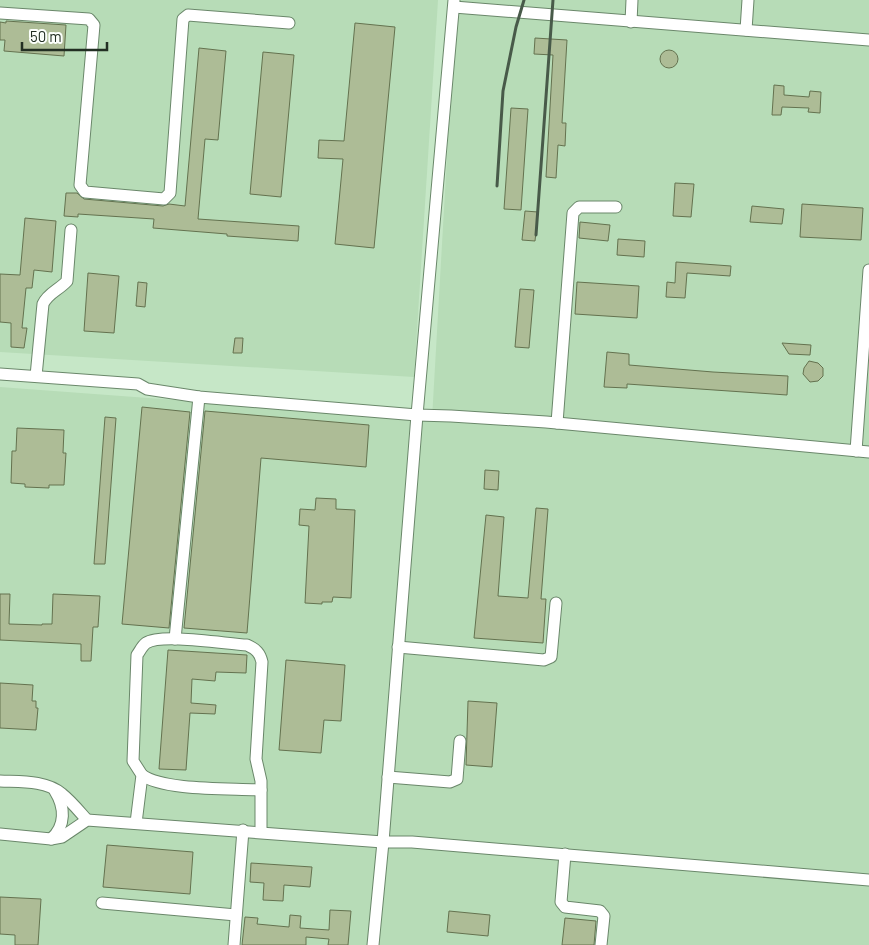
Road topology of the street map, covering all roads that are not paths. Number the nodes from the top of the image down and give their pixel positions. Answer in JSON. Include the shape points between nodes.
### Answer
{"nodes":[{"id":1,"x":632,"y":0,"type":"edge"},
{"id":2,"x":748,"y":0,"type":"edge"},
{"id":3,"x":454,"y":4,"type":"edge"},
{"id":4,"x":0,"y":13,"type":"edge"},
{"id":5,"x":631,"y":22,"type":"junction"},
{"id":6,"x":289,"y":23,"type":"dead end"},
{"id":7,"x":746,"y":30,"type":"junction"},
{"id":8,"x":869,"y":40,"type":"edge"},
{"id":9,"x":616,"y":208,"type":"dead end"},
{"id":10,"x":71,"y":230,"type":"dead end"},
{"id":11,"x":869,"y":270,"type":"edge"},
{"id":12,"x":0,"y":374,"type":"edge"},
{"id":13,"x":36,"y":376,"type":"junction"},
{"id":14,"x":199,"y":397,"type":"junction"},
{"id":15,"x":417,"y":415,"type":"junction"},
{"id":16,"x":557,"y":423,"type":"junction"},
{"id":17,"x":856,"y":451,"type":"junction"},
{"id":18,"x":869,"y":452,"type":"edge"},
{"id":19,"x":556,"y":603,"type":"dead end"},
{"id":20,"x":176,"y":639,"type":"junction"},
{"id":21,"x":398,"y":647,"type":"junction"},
{"id":22,"x":460,"y":741,"type":"dead end"},
{"id":23,"x":142,"y":775,"type":"junction"},
{"id":24,"x":388,"y":777,"type":"junction"},
{"id":25,"x":0,"y":781,"type":"edge"},
{"id":26,"x":52,"y":788,"type":"junction"},
{"id":27,"x":261,"y":790,"type":"junction"},
{"id":28,"x":87,"y":820,"type":"junction"},
{"id":29,"x":136,"y":823,"type":"junction"},
{"id":30,"x":243,"y":830,"type":"junction"},
{"id":31,"x":261,"y":832,"type":"junction"},
{"id":32,"x":0,"y":834,"type":"edge"},
{"id":33,"x":51,"y":839,"type":"junction"},
{"id":34,"x":383,"y":842,"type":"junction"},
{"id":35,"x":565,"y":854,"type":"junction"},
{"id":36,"x":869,"y":880,"type":"edge"},
{"id":37,"x":102,"y":903,"type":"dead end"},
{"id":38,"x":236,"y":915,"type":"junction"},
{"id":39,"x":234,"y":945,"type":"edge"},
{"id":40,"x":373,"y":945,"type":"edge"},
{"id":41,"x":601,"y":945,"type":"edge"}],
"edges":[{"from":1,"to":5,"type":"street"},
{"from":2,"to":7,"type":"street"},
{"from":3,"to":5,"type":"street"},
{"from":3,"to":15,"type":"street"},
{"from":4,"to":6,"type":"street","via":[[89,19],[94,25],[80,185],[85,192],[164,200],[170,193],[183,19],[188,15]]},
{"from":5,"to":7,"type":"street"},
{"from":7,"to":8,"type":"street"},
{"from":9,"to":16,"type":"street","via":[[580,206],[573,213]]},
{"from":10,"to":13,"type":"street","via":[[67,281],[46,297],[43,304]]},
{"from":11,"to":17,"type":"street"},
{"from":12,"to":13,"type":"street"},
{"from":13,"to":14,"type":"street","via":[[138,384],[147,389]]},
{"from":14,"to":15,"type":"street"},
{"from":14,"to":20,"type":"street"},
{"from":15,"to":16,"type":"street"},
{"from":15,"to":21,"type":"street"},
{"from":16,"to":17,"type":"street"},
{"from":17,"to":18,"type":"street"},
{"from":19,"to":21,"type":"street","via":[[551,656],[544,660]]},
{"from":20,"to":23,"type":"street","via":[[147,643],[137,655],[133,761]]},
{"from":20,"to":27,"type":"street","via":[[247,645],[261,656],[256,760]]},
{"from":21,"to":24,"type":"street"},
{"from":22,"to":24,"type":"street","via":[[457,779],[450,782]]},
{"from":23,"to":27,"type":"street","via":[[150,781],[169,786]]},
{"from":23,"to":29,"type":"street"},
{"from":24,"to":34,"type":"street"},
{"from":25,"to":26,"type":"street"},
{"from":26,"to":28,"type":"street"},
{"from":26,"to":33,"type":"street","via":[[63,810],[62,824]]},
{"from":27,"to":31,"type":"street"},
{"from":28,"to":29,"type":"street"},
{"from":28,"to":33,"type":"street","via":[[62,837]]},
{"from":29,"to":30,"type":"street"},
{"from":30,"to":31,"type":"street"},
{"from":30,"to":38,"type":"street"},
{"from":31,"to":34,"type":"street"},
{"from":32,"to":33,"type":"street"},
{"from":34,"to":35,"type":"street"},
{"from":34,"to":40,"type":"street"},
{"from":35,"to":36,"type":"street"},
{"from":35,"to":41,"type":"street","via":[[561,902],[565,907],[600,911],[604,916]]},
{"from":37,"to":38,"type":"street"},
{"from":38,"to":39,"type":"street"}]}
